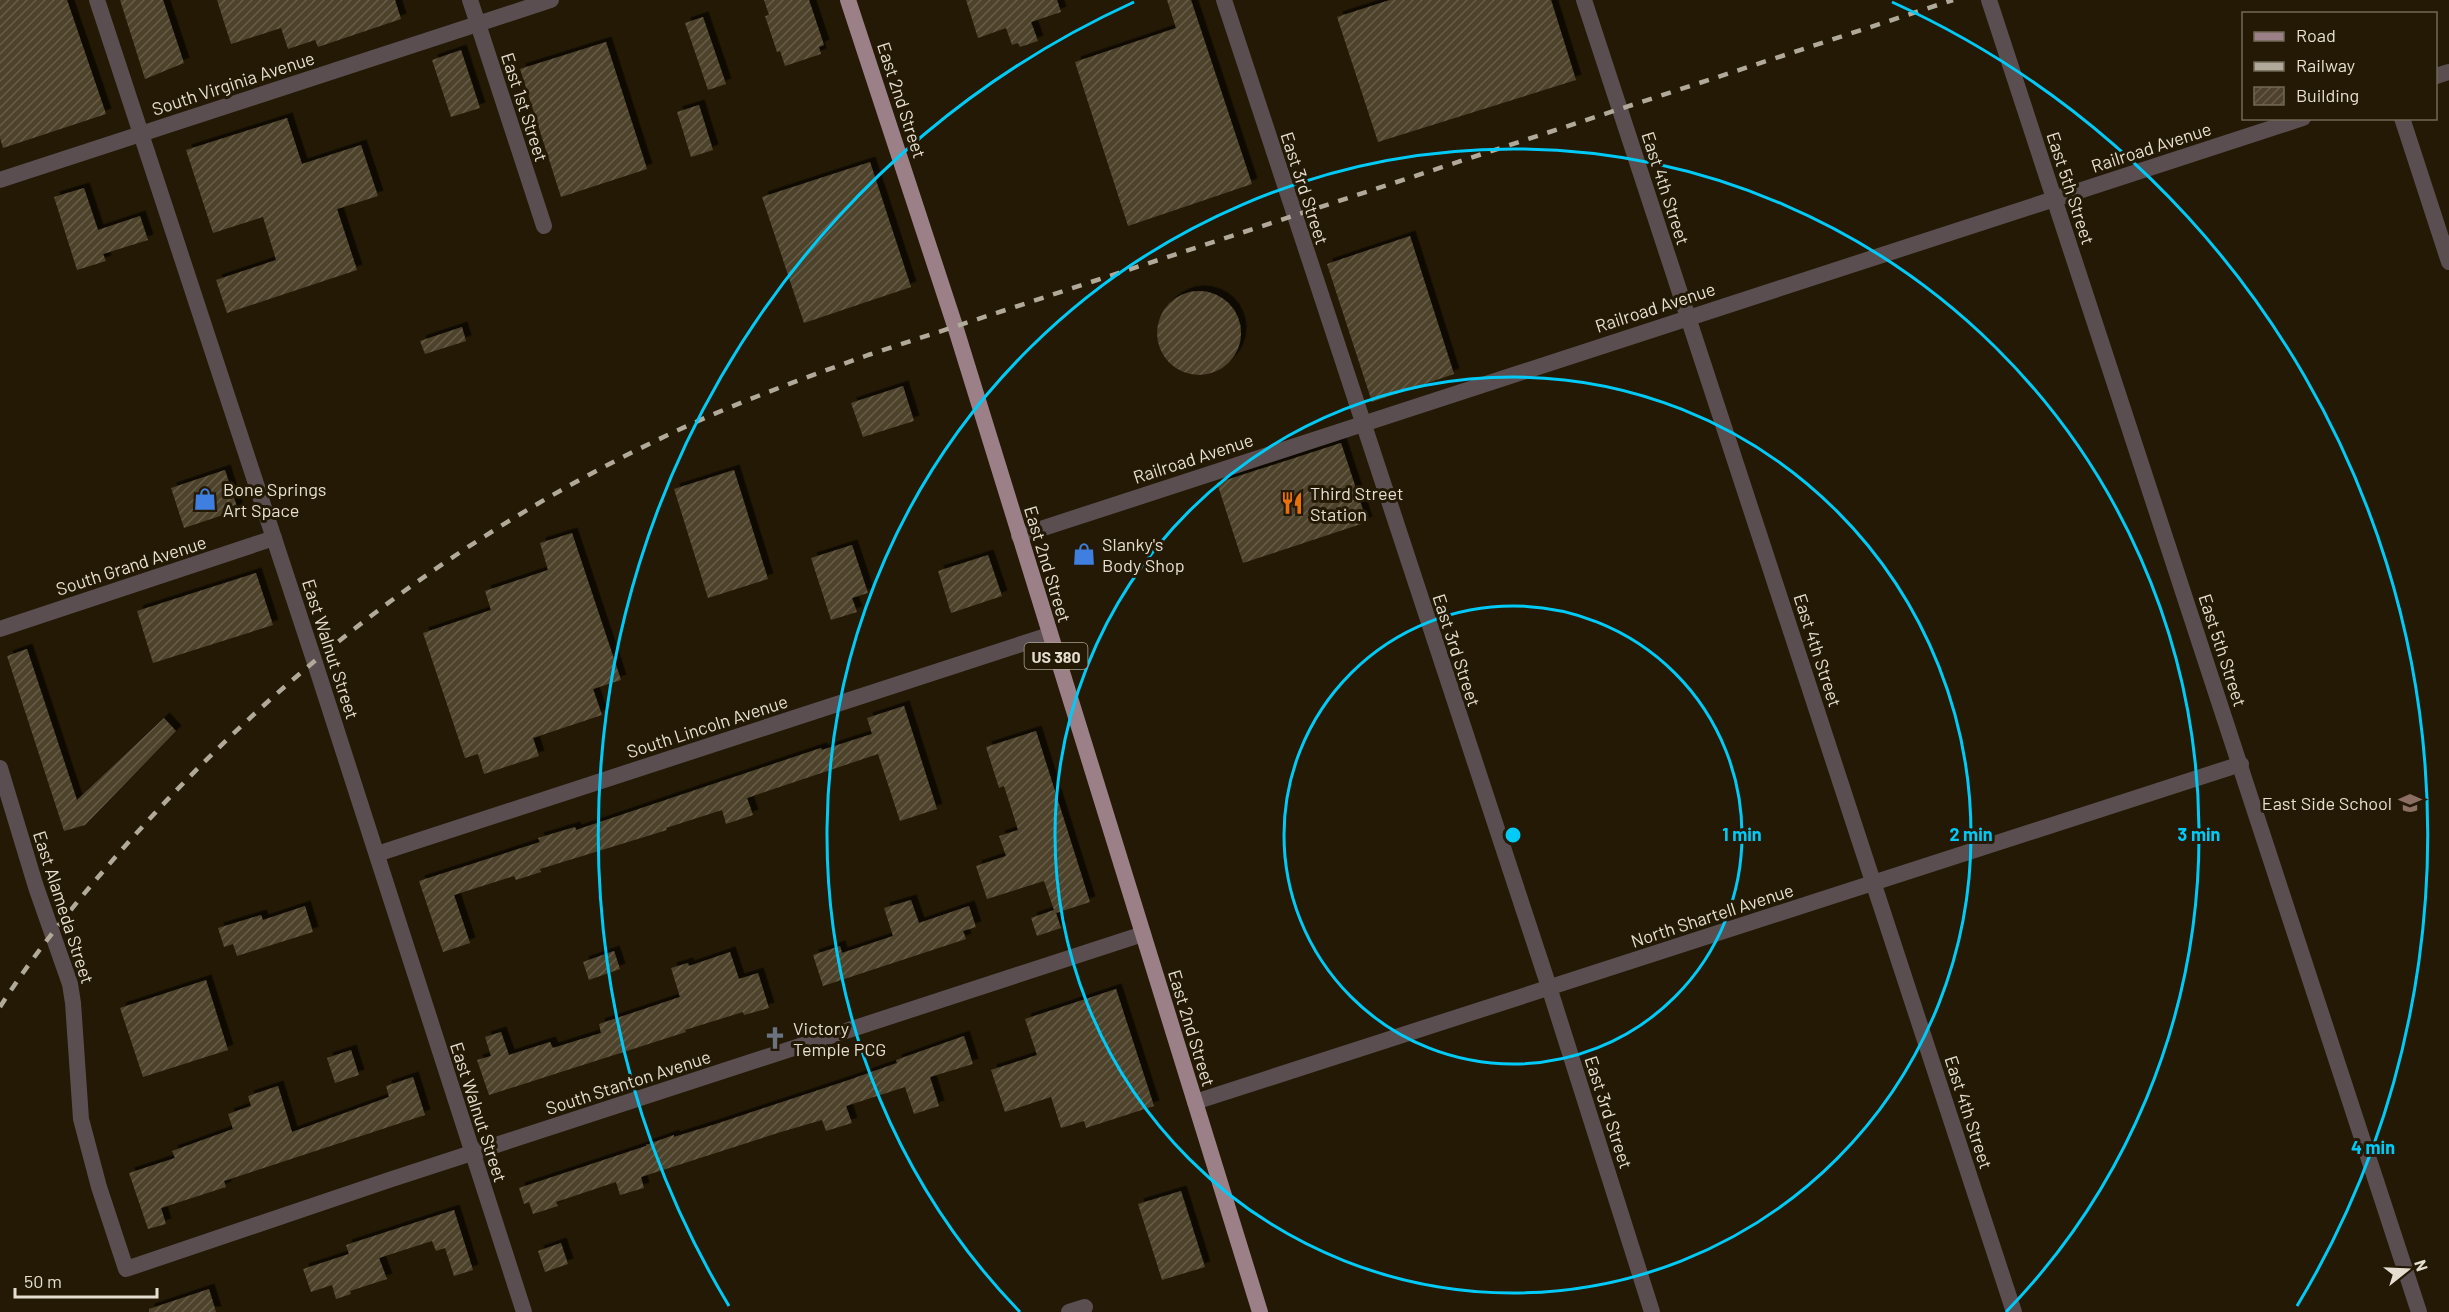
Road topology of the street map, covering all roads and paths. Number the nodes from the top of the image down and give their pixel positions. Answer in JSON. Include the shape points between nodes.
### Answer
{"nodes":[{"id":1,"x":97,"y":0,"type":"edge"},
{"id":2,"x":470,"y":0,"type":"edge"},
{"id":3,"x":551,"y":0,"type":"edge"},
{"id":4,"x":848,"y":0,"type":"edge"},
{"id":5,"x":1224,"y":0,"type":"edge"},
{"id":6,"x":1584,"y":0,"type":"edge"},
{"id":7,"x":1989,"y":0,"type":"edge"},
{"id":8,"x":478,"y":24,"type":"junction"},
{"id":9,"x":2297,"y":120,"type":"edge"},
{"id":10,"x":2403,"y":120,"type":"edge"},
{"id":11,"x":141,"y":134,"type":"junction"},
{"id":12,"x":0,"y":180,"type":"edge"},
{"id":13,"x":2054,"y":198,"type":"junction"},
{"id":14,"x":544,"y":226,"type":"dead end"},
{"id":15,"x":2449,"y":262,"type":"edge"},
{"id":16,"x":1687,"y":317,"type":"junction"},
{"id":17,"x":1361,"y":423,"type":"junction"},
{"id":18,"x":1019,"y":536,"type":"junction"},
{"id":19,"x":274,"y":538,"type":"junction"},
{"id":20,"x":0,"y":629,"type":"edge"},
{"id":21,"x":1049,"y":635,"type":"junction"},
{"id":22,"x":2241,"y":764,"type":"junction"},
{"id":23,"x":0,"y":768,"type":"edge"},
{"id":24,"x":377,"y":854,"type":"junction"},
{"id":25,"x":1872,"y":884,"type":"junction"},
{"id":26,"x":1143,"y":933,"type":"junction"},
{"id":27,"x":1549,"y":987,"type":"junction"},
{"id":28,"x":1195,"y":1102,"type":"junction"},
{"id":29,"x":472,"y":1155,"type":"junction"},
{"id":30,"x":126,"y":1269,"type":"joint"},
{"id":31,"x":1085,"y":1306,"type":"dead end"},
{"id":32,"x":524,"y":1312,"type":"edge"},
{"id":33,"x":1069,"y":1312,"type":"edge"},
{"id":34,"x":1260,"y":1312,"type":"edge"},
{"id":35,"x":1652,"y":1312,"type":"edge"},
{"id":36,"x":2014,"y":1312,"type":"edge"},
{"id":37,"x":2419,"y":1312,"type":"edge"}],
"edges":[{"from":1,"to":11,"type":"street","name":"East Walnut Street"},
{"from":2,"to":8,"type":"street","name":"East 1st Street"},
{"from":3,"to":8,"type":"street","name":"South Virginia Avenue"},
{"from":4,"to":18,"type":"main road","name":"East 2nd Street","number":"US 380"},
{"from":5,"to":17,"type":"street","name":"East 3rd Street"},
{"from":6,"to":16,"type":"street","name":"East 4th Street"},
{"from":7,"to":13,"type":"street","name":"East 5th Street"},
{"from":8,"to":11,"type":"street","name":"South Virginia Avenue"},
{"from":8,"to":14,"type":"street","name":"East 1st Street"},
{"from":9,"to":13,"type":"street","name":"Railroad Avenue"},
{"from":10,"to":15,"type":"street"},
{"from":11,"to":12,"type":"street","name":"South Virginia Avenue"},
{"from":11,"to":19,"type":"street","name":"East Walnut Street"},
{"from":13,"to":16,"type":"street","name":"Railroad Avenue"},
{"from":13,"to":22,"type":"street","name":"East 5th Street"},
{"from":16,"to":17,"type":"street","name":"Railroad Avenue"},
{"from":16,"to":25,"type":"street","name":"East 4th Street"},
{"from":17,"to":18,"type":"street","name":"Railroad Avenue"},
{"from":17,"to":27,"type":"street","name":"East 3rd Street"},
{"from":18,"to":21,"type":"main road","name":"East 2nd Street","number":"US 380"},
{"from":19,"to":20,"type":"street","name":"South Grand Avenue"},
{"from":19,"to":24,"type":"street","name":"East Walnut Street"},
{"from":21,"to":24,"type":"street","name":"South Lincoln Avenue"},
{"from":21,"to":26,"type":"main road","name":"East 2nd Street","number":"US 380"},
{"from":22,"to":25,"type":"street","name":"North Shartell Avenue"},
{"from":22,"to":37,"type":"street","name":"East 5th Street"},
{"from":23,"to":30,"type":"street","name":"East Alameda Street","via":[[70,984],[81,1119]]},
{"from":24,"to":29,"type":"street","name":"East Walnut Street"},
{"from":25,"to":27,"type":"street","name":"North Shartell Avenue"},
{"from":25,"to":36,"type":"street","name":"East 4th Street"},
{"from":26,"to":28,"type":"main road","name":"East 2nd Street","number":"US 380"},
{"from":26,"to":29,"type":"street","name":"South Stanton Avenue"},
{"from":27,"to":28,"type":"street","name":"North Shartell Avenue"},
{"from":27,"to":35,"type":"street","name":"East 3rd Street"},
{"from":28,"to":34,"type":"main road","name":"East 2nd Street","number":"US 380"},
{"from":29,"to":30,"type":"street","name":"South Stanton Avenue"},
{"from":29,"to":32,"type":"street","name":"East Walnut Street"},
{"from":31,"to":33,"type":"street"}]}
